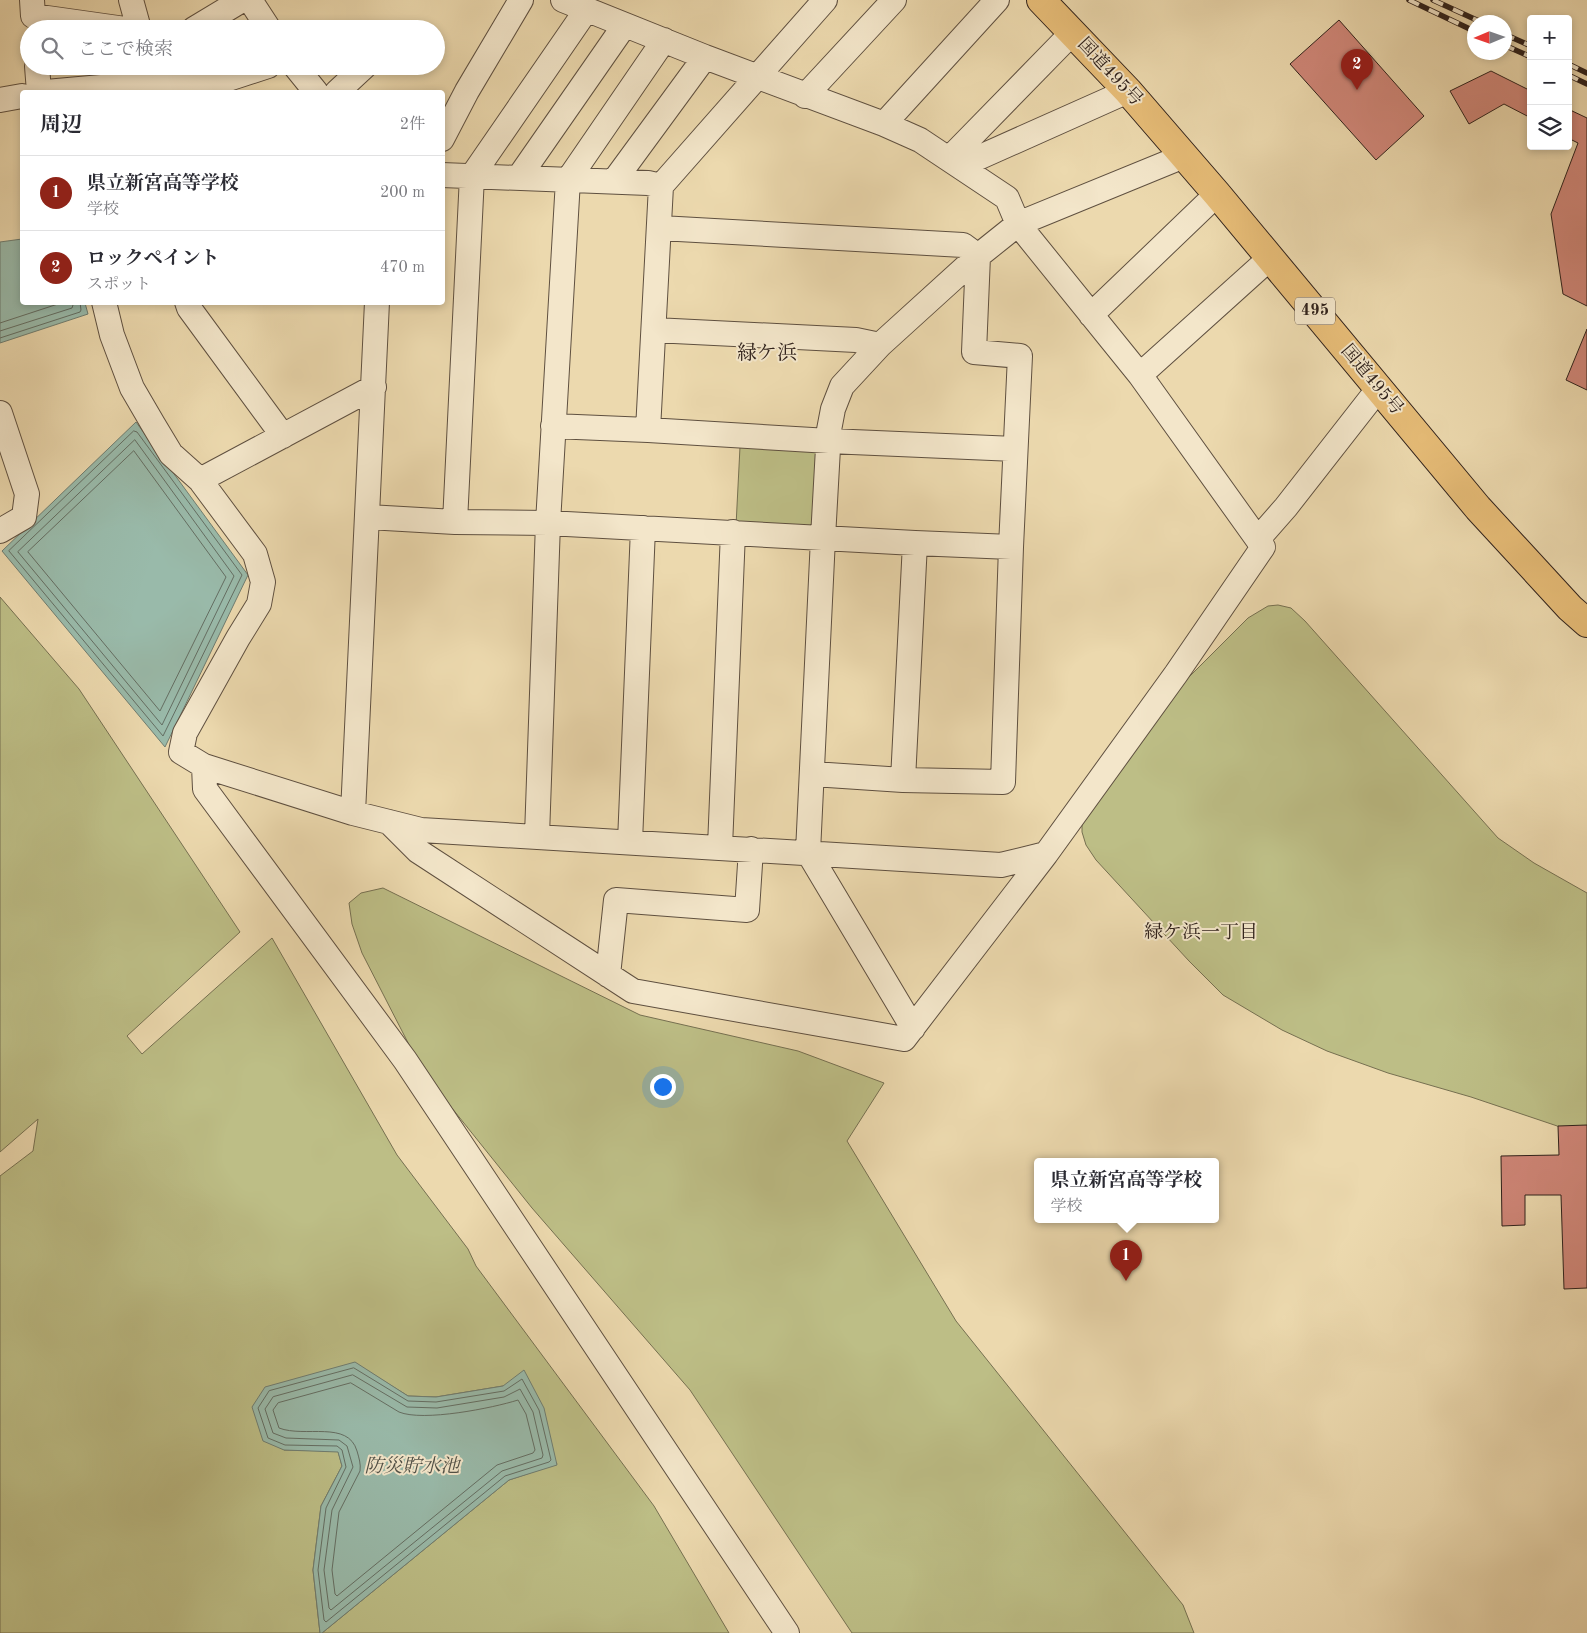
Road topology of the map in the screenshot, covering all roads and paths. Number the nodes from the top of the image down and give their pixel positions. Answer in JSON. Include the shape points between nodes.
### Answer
{"nodes":[{"id":1,"x":131,"y":0,"type":"edge"},
{"id":2,"x":242,"y":0,"type":"edge"},
{"id":3,"x":250,"y":0,"type":"edge"},
{"id":4,"x":521,"y":0,"type":"edge"},
{"id":5,"x":563,"y":0,"type":"edge"},
{"id":6,"x":825,"y":0,"type":"edge"},
{"id":7,"x":894,"y":0,"type":"edge"},
{"id":8,"x":997,"y":0,"type":"edge"},
{"id":9,"x":1041,"y":0,"type":"edge"},
{"id":10,"x":588,"y":9,"type":"junction"},
{"id":11,"x":33,"y":15,"type":"edge"},
{"id":12,"x":66,"y":20,"type":"edge"},
{"id":13,"x":137,"y":20,"type":"edge"},
{"id":14,"x":209,"y":20,"type":"edge"},
{"id":15,"x":263,"y":20,"type":"edge"},
{"id":16,"x":624,"y":26,"type":"junction"},
{"id":17,"x":1073,"y":32,"type":"junction"},
{"id":18,"x":664,"y":40,"type":"junction"},
{"id":19,"x":705,"y":57,"type":"junction"},
{"id":20,"x":38,"y":75,"type":"edge"},
{"id":21,"x":240,"y":75,"type":"edge"},
{"id":22,"x":302,"y":75,"type":"edge"},
{"id":23,"x":355,"y":75,"type":"edge"},
{"id":24,"x":757,"y":76,"type":"junction"},
{"id":25,"x":145,"y":81,"type":"edge"},
{"id":26,"x":39,"y":90,"type":"edge"},
{"id":27,"x":64,"y":90,"type":"edge"},
{"id":28,"x":314,"y":90,"type":"edge"},
{"id":29,"x":339,"y":90,"type":"edge"},
{"id":30,"x":1128,"y":91,"type":"junction"},
{"id":31,"x":20,"y":96,"type":"edge"},
{"id":32,"x":805,"y":96,"type":"junction"},
{"id":33,"x":0,"y":100,"type":"edge"},
{"id":34,"x":884,"y":124,"type":"junction"},
{"id":35,"x":445,"y":133,"type":"edge"},
{"id":36,"x":1184,"y":156,"type":"junction"},
{"id":37,"x":954,"y":163,"type":"junction"},
{"id":38,"x":445,"y":175,"type":"edge"},
{"id":39,"x":472,"y":176,"type":"junction"},
{"id":40,"x":519,"y":178,"type":"junction"},
{"id":41,"x":568,"y":180,"type":"junction"},
{"id":42,"x":614,"y":182,"type":"junction"},
{"id":43,"x":661,"y":186,"type":"junction"},
{"id":44,"x":1217,"y":194,"type":"junction"},
{"id":45,"x":1018,"y":224,"type":"junction"},
{"id":46,"x":660,"y":228,"type":"junction"},
{"id":47,"x":978,"y":256,"type":"junction"},
{"id":48,"x":1270,"y":258,"type":"junction"},
{"id":49,"x":105,"y":305,"type":"edge"},
{"id":50,"x":188,"y":305,"type":"edge"},
{"id":51,"x":377,"y":305,"type":"edge"},
{"id":52,"x":1091,"y":315,"type":"junction"},
{"id":53,"x":654,"y":330,"type":"junction"},
{"id":54,"x":880,"y":345,"type":"junction"},
{"id":55,"x":1140,"y":375,"type":"junction"},
{"id":56,"x":374,"y":387,"type":"junction"},
{"id":57,"x":1379,"y":388,"type":"junction"},
{"id":58,"x":0,"y":413,"type":"edge"},
{"id":59,"x":553,"y":426,"type":"junction"},
{"id":60,"x":648,"y":430,"type":"junction"},
{"id":61,"x":283,"y":436,"type":"junction"},
{"id":62,"x":828,"y":441,"type":"junction"},
{"id":63,"x":1015,"y":449,"type":"junction"},
{"id":64,"x":200,"y":480,"type":"junction"},
{"id":65,"x":368,"y":517,"type":"junction"},
{"id":66,"x":455,"y":522,"type":"junction"},
{"id":67,"x":548,"y":523,"type":"junction"},
{"id":68,"x":642,"y":528,"type":"junction"},
{"id":69,"x":0,"y":531,"type":"edge"},
{"id":70,"x":733,"y":532,"type":"junction"},
{"id":71,"x":823,"y":538,"type":"junction"},
{"id":72,"x":1258,"y":540,"type":"junction"},
{"id":73,"x":915,"y":543,"type":"junction"},
{"id":74,"x":1011,"y":547,"type":"junction"},
{"id":75,"x":1587,"y":623,"type":"edge"},
{"id":76,"x":204,"y":766,"type":"junction"},
{"id":77,"x":813,"y":774,"type":"junction"},
{"id":78,"x":903,"y":780,"type":"junction"},
{"id":79,"x":353,"y":812,"type":"junction"},
{"id":80,"x":389,"y":822,"type":"junction"},
{"id":81,"x":537,"y":836,"type":"junction"},
{"id":82,"x":630,"y":842,"type":"junction"},
{"id":83,"x":720,"y":847,"type":"junction"},
{"id":84,"x":751,"y":849,"type":"junction"},
{"id":85,"x":808,"y":852,"type":"junction"},
{"id":86,"x":1046,"y":854,"type":"junction"},
{"id":87,"x":608,"y":975,"type":"junction"},
{"id":88,"x":913,"y":1028,"type":"junction"},
{"id":89,"x":787,"y":1633,"type":"edge"}],
"edges":[{"from":1,"to":13,"type":"street"},
{"from":2,"to":14,"type":"street"},
{"from":3,"to":15,"type":"street"},
{"from":4,"to":35,"type":"street"},
{"from":5,"to":10,"type":"street"},
{"from":6,"to":24,"type":"street"},
{"from":7,"to":32,"type":"street"},
{"from":8,"to":34,"type":"street"},
{"from":9,"to":17,"type":"highway","name":"国道495号","number":"495"},
{"from":10,"to":16,"type":"street"},
{"from":10,"to":39,"type":"street"},
{"from":11,"to":12,"type":"street"},
{"from":16,"to":18,"type":"street"},
{"from":16,"to":40,"type":"street"},
{"from":17,"to":30,"type":"highway","name":"国道495号","number":"495"},
{"from":17,"to":37,"type":"street"},
{"from":18,"to":19,"type":"street"},
{"from":18,"to":41,"type":"street"},
{"from":19,"to":24,"type":"street"},
{"from":19,"to":42,"type":"street"},
{"from":20,"to":26,"type":"street"},
{"from":21,"to":25,"type":"street","via":[[225,80]]},
{"from":22,"to":28,"type":"street"},
{"from":23,"to":29,"type":"street"},
{"from":24,"to":32,"type":"street"},
{"from":24,"to":43,"type":"street"},
{"from":25,"to":27,"type":"street"},
{"from":30,"to":36,"type":"highway","name":"国道495号","number":"495"},
{"from":30,"to":37,"type":"street"},
{"from":31,"to":33,"type":"street"},
{"from":32,"to":34,"type":"street"},
{"from":34,"to":37,"type":"street","via":[[920,140]]},
{"from":36,"to":44,"type":"highway","name":"国道495号","number":"495"},
{"from":36,"to":45,"type":"street"},
{"from":37,"to":45,"type":"street","via":[[1007,198]]},
{"from":38,"to":39,"type":"street"},
{"from":39,"to":40,"type":"street"},
{"from":39,"to":66,"type":"street"},
{"from":40,"to":41,"type":"street"},
{"from":41,"to":42,"type":"street"},
{"from":41,"to":59,"type":"street"},
{"from":42,"to":43,"type":"street"},
{"from":43,"to":46,"type":"street"},
{"from":44,"to":48,"type":"highway","name":"国道495号","number":"495"},
{"from":44,"to":52,"type":"street"},
{"from":45,"to":47,"type":"street"},
{"from":45,"to":52,"type":"street"},
{"from":46,"to":47,"type":"street","via":[[963,245]]},
{"from":46,"to":53,"type":"street"},
{"from":47,"to":54,"type":"street"},
{"from":47,"to":63,"type":"street","via":[[974,352],[1020,356]]},
{"from":48,"to":55,"type":"street"},
{"from":48,"to":57,"type":"highway","name":"国道495号","number":"495"},
{"from":49,"to":64,"type":"street","via":[[132,388],[171,454]]},
{"from":50,"to":61,"type":"street"},
{"from":51,"to":56,"type":"street"},
{"from":52,"to":55,"type":"street"},
{"from":53,"to":54,"type":"street","via":[[856,340]]},
{"from":53,"to":60,"type":"street"},
{"from":54,"to":62,"type":"street","via":[[842,386],[833,409]]},
{"from":55,"to":72,"type":"street"},
{"from":56,"to":61,"type":"street"},
{"from":56,"to":65,"type":"street"},
{"from":57,"to":72,"type":"street"},
{"from":57,"to":75,"type":"highway","name":"国道495号","number":"495","via":[[1478,508]]},
{"from":58,"to":69,"type":"street","via":[[27,494],[24,517]]},
{"from":59,"to":60,"type":"street"},
{"from":59,"to":67,"type":"street"},
{"from":60,"to":62,"type":"street"},
{"from":61,"to":64,"type":"street"},
{"from":62,"to":63,"type":"street"},
{"from":62,"to":71,"type":"street"},
{"from":63,"to":74,"type":"street"},
{"from":64,"to":76,"type":"street","via":[[255,554],[263,582],[260,604],[185,734],[181,752]]},
{"from":65,"to":66,"type":"street"},
{"from":65,"to":79,"type":"street"},
{"from":66,"to":67,"type":"street"},
{"from":67,"to":68,"type":"street"},
{"from":67,"to":81,"type":"street"},
{"from":68,"to":70,"type":"street"},
{"from":68,"to":82,"type":"street"},
{"from":70,"to":71,"type":"street"},
{"from":70,"to":83,"type":"street"},
{"from":71,"to":73,"type":"street"},
{"from":71,"to":77,"type":"street"},
{"from":72,"to":86,"type":"street","via":[[1263,547]]},
{"from":73,"to":74,"type":"street"},
{"from":73,"to":78,"type":"street"},
{"from":74,"to":78,"type":"street","via":[[1003,782]]},
{"from":76,"to":79,"type":"street"},
{"from":76,"to":89,"type":"street","via":[[205,789],[404,1060]]},
{"from":77,"to":78,"type":"street"},
{"from":77,"to":85,"type":"street"},
{"from":79,"to":80,"type":"street"},
{"from":80,"to":81,"type":"street","via":[[421,830]]},
{"from":80,"to":87,"type":"street","via":[[418,851]]},
{"from":81,"to":82,"type":"street"},
{"from":82,"to":83,"type":"street"},
{"from":83,"to":84,"type":"street"},
{"from":84,"to":85,"type":"street"},
{"from":84,"to":87,"type":"street","via":[[747,910],[616,900]]},
{"from":85,"to":86,"type":"street","via":[[1001,865]]},
{"from":85,"to":88,"type":"street"},
{"from":86,"to":88,"type":"street"},
{"from":87,"to":88,"type":"street","via":[[632,991],[904,1040]]}]}
